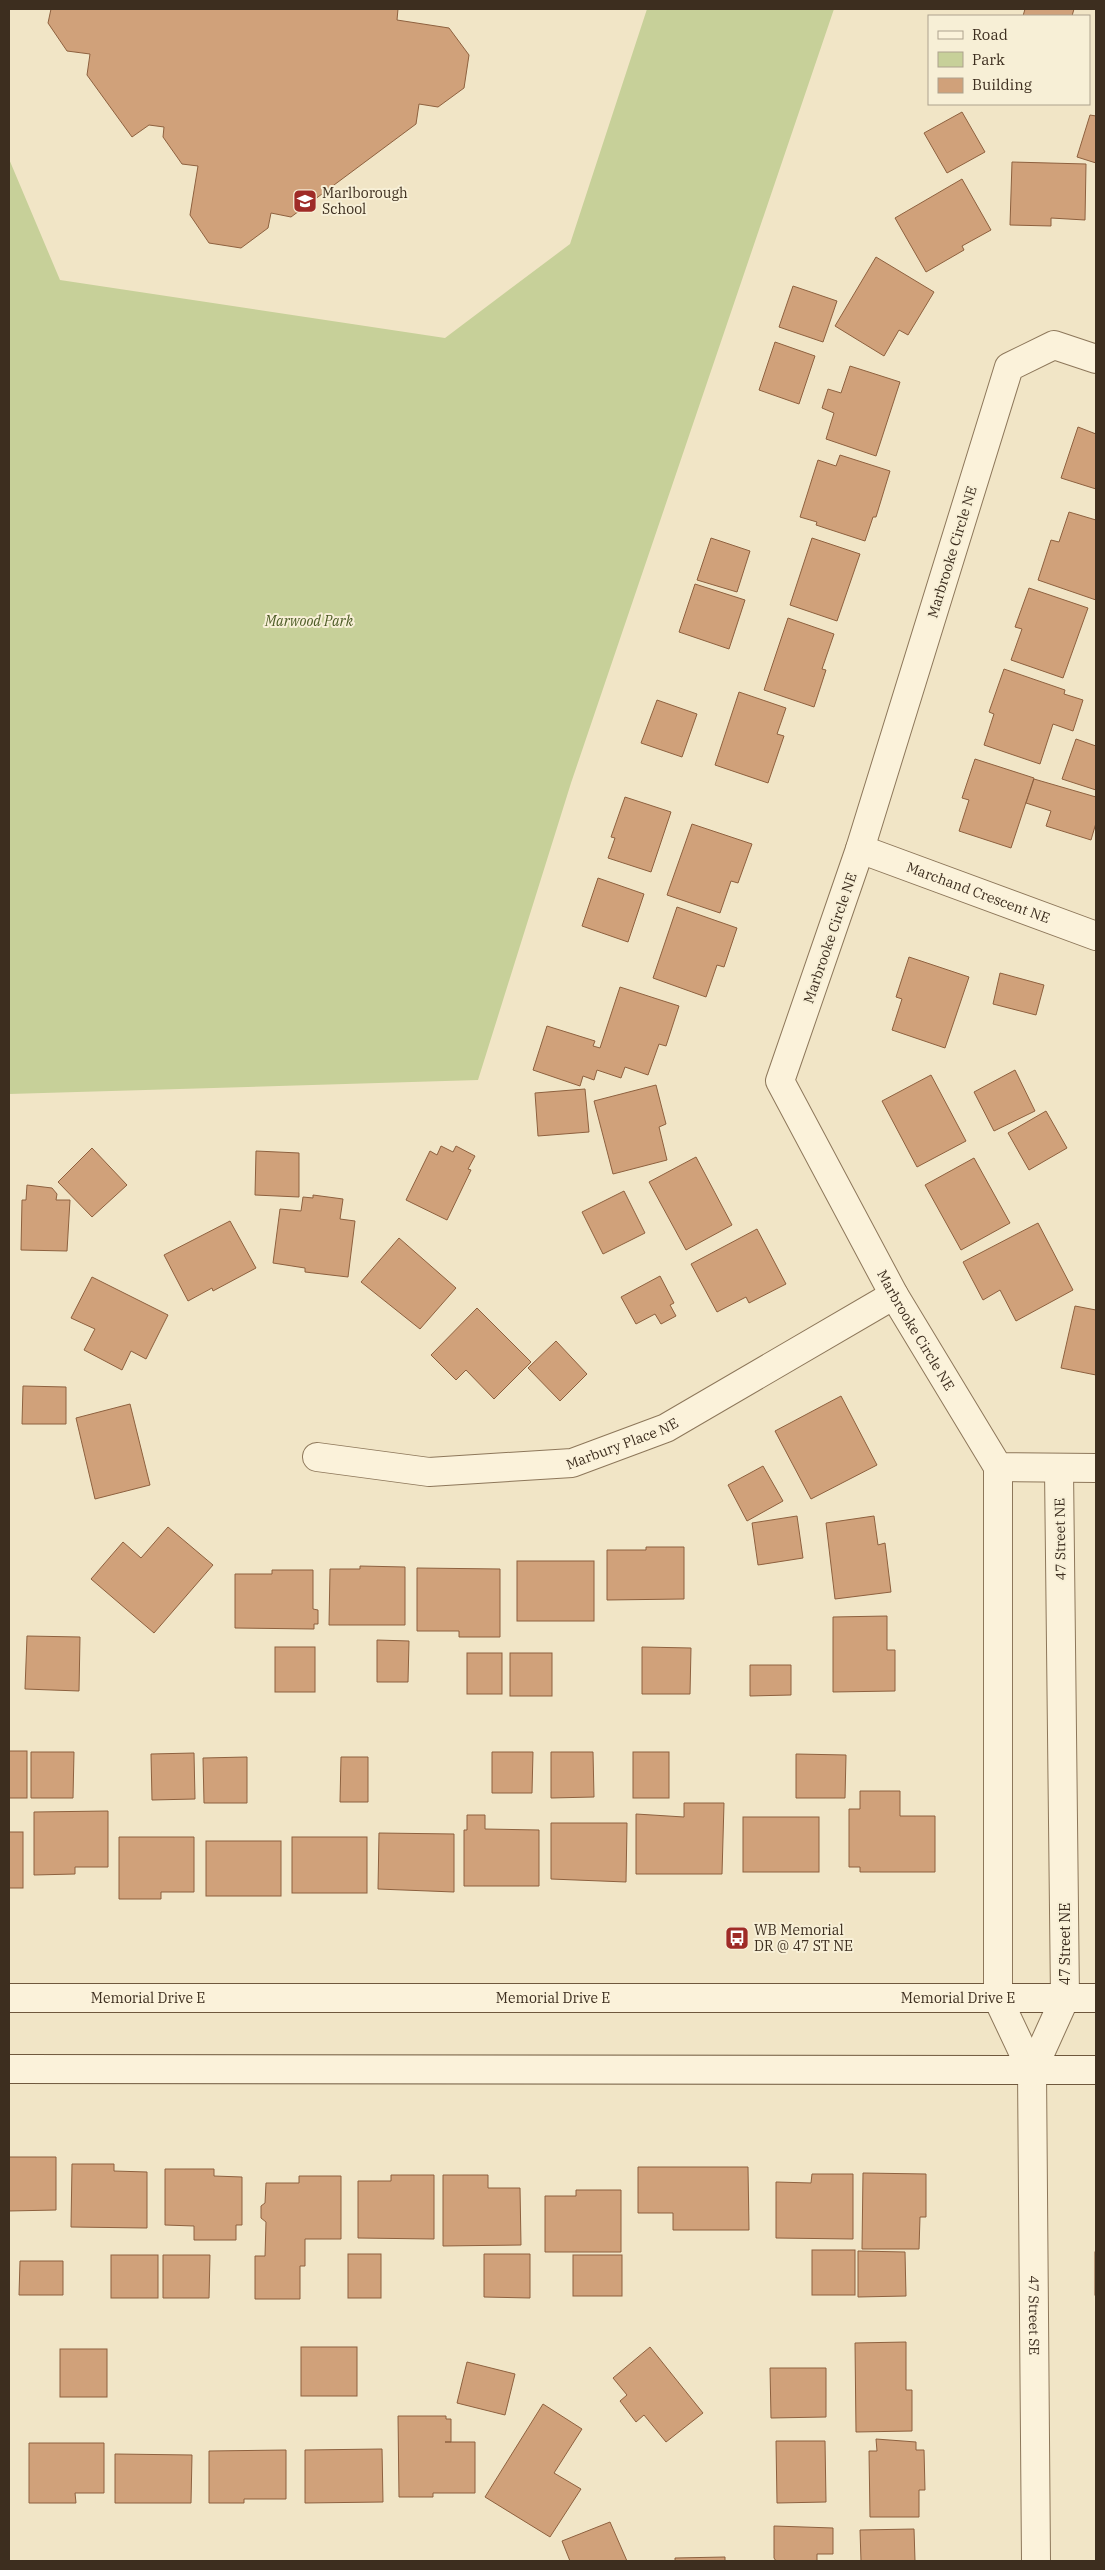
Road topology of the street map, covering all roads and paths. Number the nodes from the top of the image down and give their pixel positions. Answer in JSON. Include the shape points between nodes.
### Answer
{"nodes":[{"id":1,"x":1096,"y":359,"type":"edge"},
{"id":2,"x":860,"y":849,"type":"junction"},
{"id":3,"x":1096,"y":936,"type":"edge"},
{"id":4,"x":894,"y":1295,"type":"junction"},
{"id":5,"x":317,"y":1456,"type":"dead end"},
{"id":6,"x":998,"y":1467,"type":"junction"},
{"id":7,"x":1059,"y":1468,"type":"junction"},
{"id":8,"x":1096,"y":1468,"type":"edge"},
{"id":9,"x":9,"y":1998,"type":"edge"},
{"id":10,"x":1065,"y":1998,"type":"junction"},
{"id":11,"x":1096,"y":1998,"type":"edge"},
{"id":12,"x":998,"y":2000,"type":"junction"},
{"id":13,"x":9,"y":2069,"type":"edge"},
{"id":14,"x":1096,"y":2070,"type":"edge"},
{"id":15,"x":1032,"y":2071,"type":"junction"},
{"id":16,"x":1036,"y":2561,"type":"edge"}],
"edges":[{"from":1,"to":2,"type":"street","name":"Marbrooke Circle NE","via":[[1054,346],[1009,368]]},
{"from":2,"to":3,"type":"street","name":"Marchand Crescent NE"},
{"from":2,"to":4,"type":"street","name":"Marbrooke Circle NE","via":[[780,1081]]},
{"from":4,"to":5,"type":"street","name":"Marbury Place NE","via":[[666,1428],[572,1463],[429,1472]]},
{"from":4,"to":6,"type":"street","name":"Marbrooke Circle NE"},
{"from":6,"to":7,"type":"street"},
{"from":6,"to":12,"type":"street"},
{"from":7,"to":8,"type":"street"},
{"from":7,"to":10,"type":"street","name":"47 Street NE"},
{"from":9,"to":12,"type":"street","name":"Memorial Drive E"},
{"from":10,"to":11,"type":"street","name":"Memorial Drive E"},
{"from":10,"to":12,"type":"street","name":"Memorial Drive E"},
{"from":10,"to":15,"type":"street","name":"47 Street NE"},
{"from":12,"to":15,"type":"street"},
{"from":13,"to":15,"type":"street"},
{"from":14,"to":15,"type":"street"},
{"from":15,"to":16,"type":"street","name":"47 Street SE"}]}
